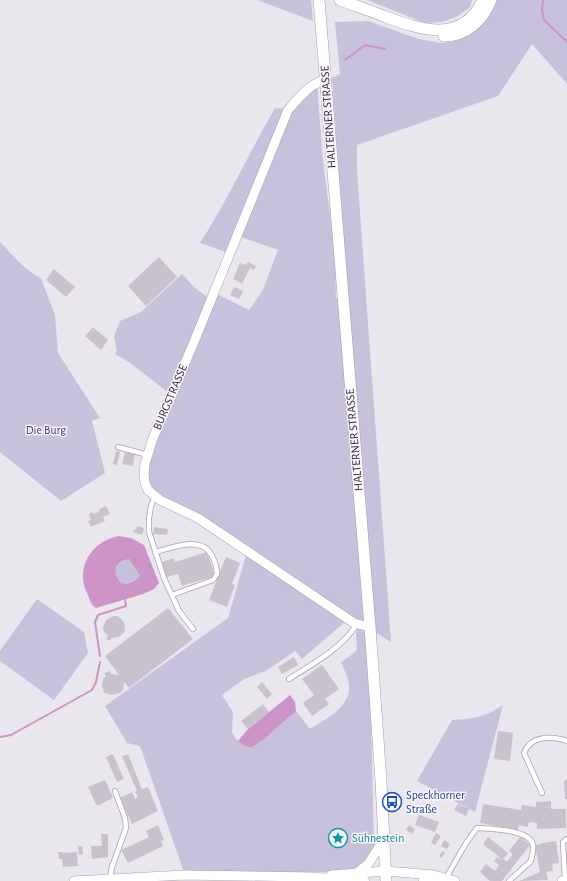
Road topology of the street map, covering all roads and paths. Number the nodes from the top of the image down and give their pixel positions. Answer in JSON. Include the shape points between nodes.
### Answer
{"nodes":[{"id":1,"x":482,"y":0,"type":"edge"},
{"id":2,"x":491,"y":0,"type":"edge"},
{"id":3,"x":320,"y":1,"type":"edge"},
{"id":4,"x":345,"y":2,"type":"edge"},
{"id":5,"x":414,"y":27,"type":"junction"},
{"id":6,"x":325,"y":80,"type":"junction"},
{"id":7,"x":118,"y":447,"type":"dead end"},
{"id":8,"x":148,"y":455,"type":"junction"},
{"id":9,"x":155,"y":496,"type":"junction"},
{"id":10,"x":155,"y":552,"type":"junction"},
{"id":11,"x":172,"y":595,"type":"junction"},
{"id":12,"x":357,"y":624,"type":"junction"},
{"id":13,"x":370,"y":627,"type":"junction"},
{"id":14,"x":193,"y":629,"type":"dead end"},
{"id":15,"x":289,"y":679,"type":"dead end"},
{"id":16,"x":567,"y":741,"type":"edge"},
{"id":17,"x":115,"y":791,"type":"dead end"},
{"id":18,"x":542,"y":793,"type":"dead end"},
{"id":19,"x":567,"y":839,"type":"edge"},
{"id":20,"x":384,"y":840,"type":"junction"},
{"id":21,"x":358,"y":872,"type":"junction"},
{"id":22,"x":386,"y":876,"type":"edge"},
{"id":23,"x":312,"y":877,"type":"junction"},
{"id":24,"x":110,"y":879,"type":"junction"},
{"id":25,"x":100,"y":880,"type":"edge"},
{"id":26,"x":450,"y":880,"type":"edge"},
{"id":27,"x":565,"y":880,"type":"edge"},
{"id":28,"x":74,"y":881,"type":"edge"},
{"id":29,"x":364,"y":881,"type":"edge"},
{"id":30,"x":423,"y":881,"type":"edge"},
{"id":31,"x":509,"y":881,"type":"edge"}],
"edges":[{"from":1,"to":5,"type":"main road","via":[[473,15],[457,26],[440,30]]},
{"from":2,"to":5,"type":"main road","via":[[482,17],[473,26],[461,32],[436,37],[424,34]]},
{"from":3,"to":6,"type":"main road","name":"HALTERNER STRASSE"},
{"from":4,"to":5,"type":"main road"},
{"from":6,"to":8,"type":"street","name":"BURGSTRASSE","via":[[317,82],[288,110]]},
{"from":6,"to":13,"type":"main road","name":"HALTERNER STRASSE"},
{"from":7,"to":8,"type":"lane"},
{"from":8,"to":9,"type":"street","name":"BURGSTRASSE","via":[[144,474],[148,490]]},
{"from":9,"to":10,"type":"lane","via":[[149,518],[149,532]]},
{"from":9,"to":12,"type":"street","name":"BURGSTRASSE","via":[[198,518]]},
{"from":10,"to":11,"type":"lane"},
{"from":10,"to":11,"type":"lane","via":[[188,544],[198,545],[210,552],[215,560],[217,574],[214,580]]},
{"from":11,"to":14,"type":"lane","via":[[179,611]]},
{"from":12,"to":13,"type":"street","name":"BURGSTRASSE"},
{"from":12,"to":15,"type":"lane","via":[[345,639],[326,655]]},
{"from":13,"to":20,"type":"main road","name":"HALTERNER STRASSE"},
{"from":16,"to":18,"type":"lane","via":[[544,738],[526,745],[524,753]]},
{"from":17,"to":24,"type":"lane","via":[[126,828]]},
{"from":19,"to":27,"type":"lane","via":[[562,842]]},
{"from":20,"to":21,"type":"street","via":[[368,864]]},
{"from":20,"to":22,"type":"main road","name":"HALTERNER STRASSE"},
{"from":21,"to":22,"type":"street"},
{"from":21,"to":23,"type":"street"},
{"from":22,"to":26,"type":"street","via":[[434,875]]},
{"from":23,"to":24,"type":"street","via":[[184,875]]},
{"from":23,"to":29,"type":"street"},
{"from":24,"to":25,"type":"street"},
{"from":25,"to":28,"type":"street"},
{"from":26,"to":30,"type":"street"},
{"from":26,"to":31,"type":"lane","via":[[466,842],[477,828],[519,833],[529,838],[533,844],[531,861]]}]}
